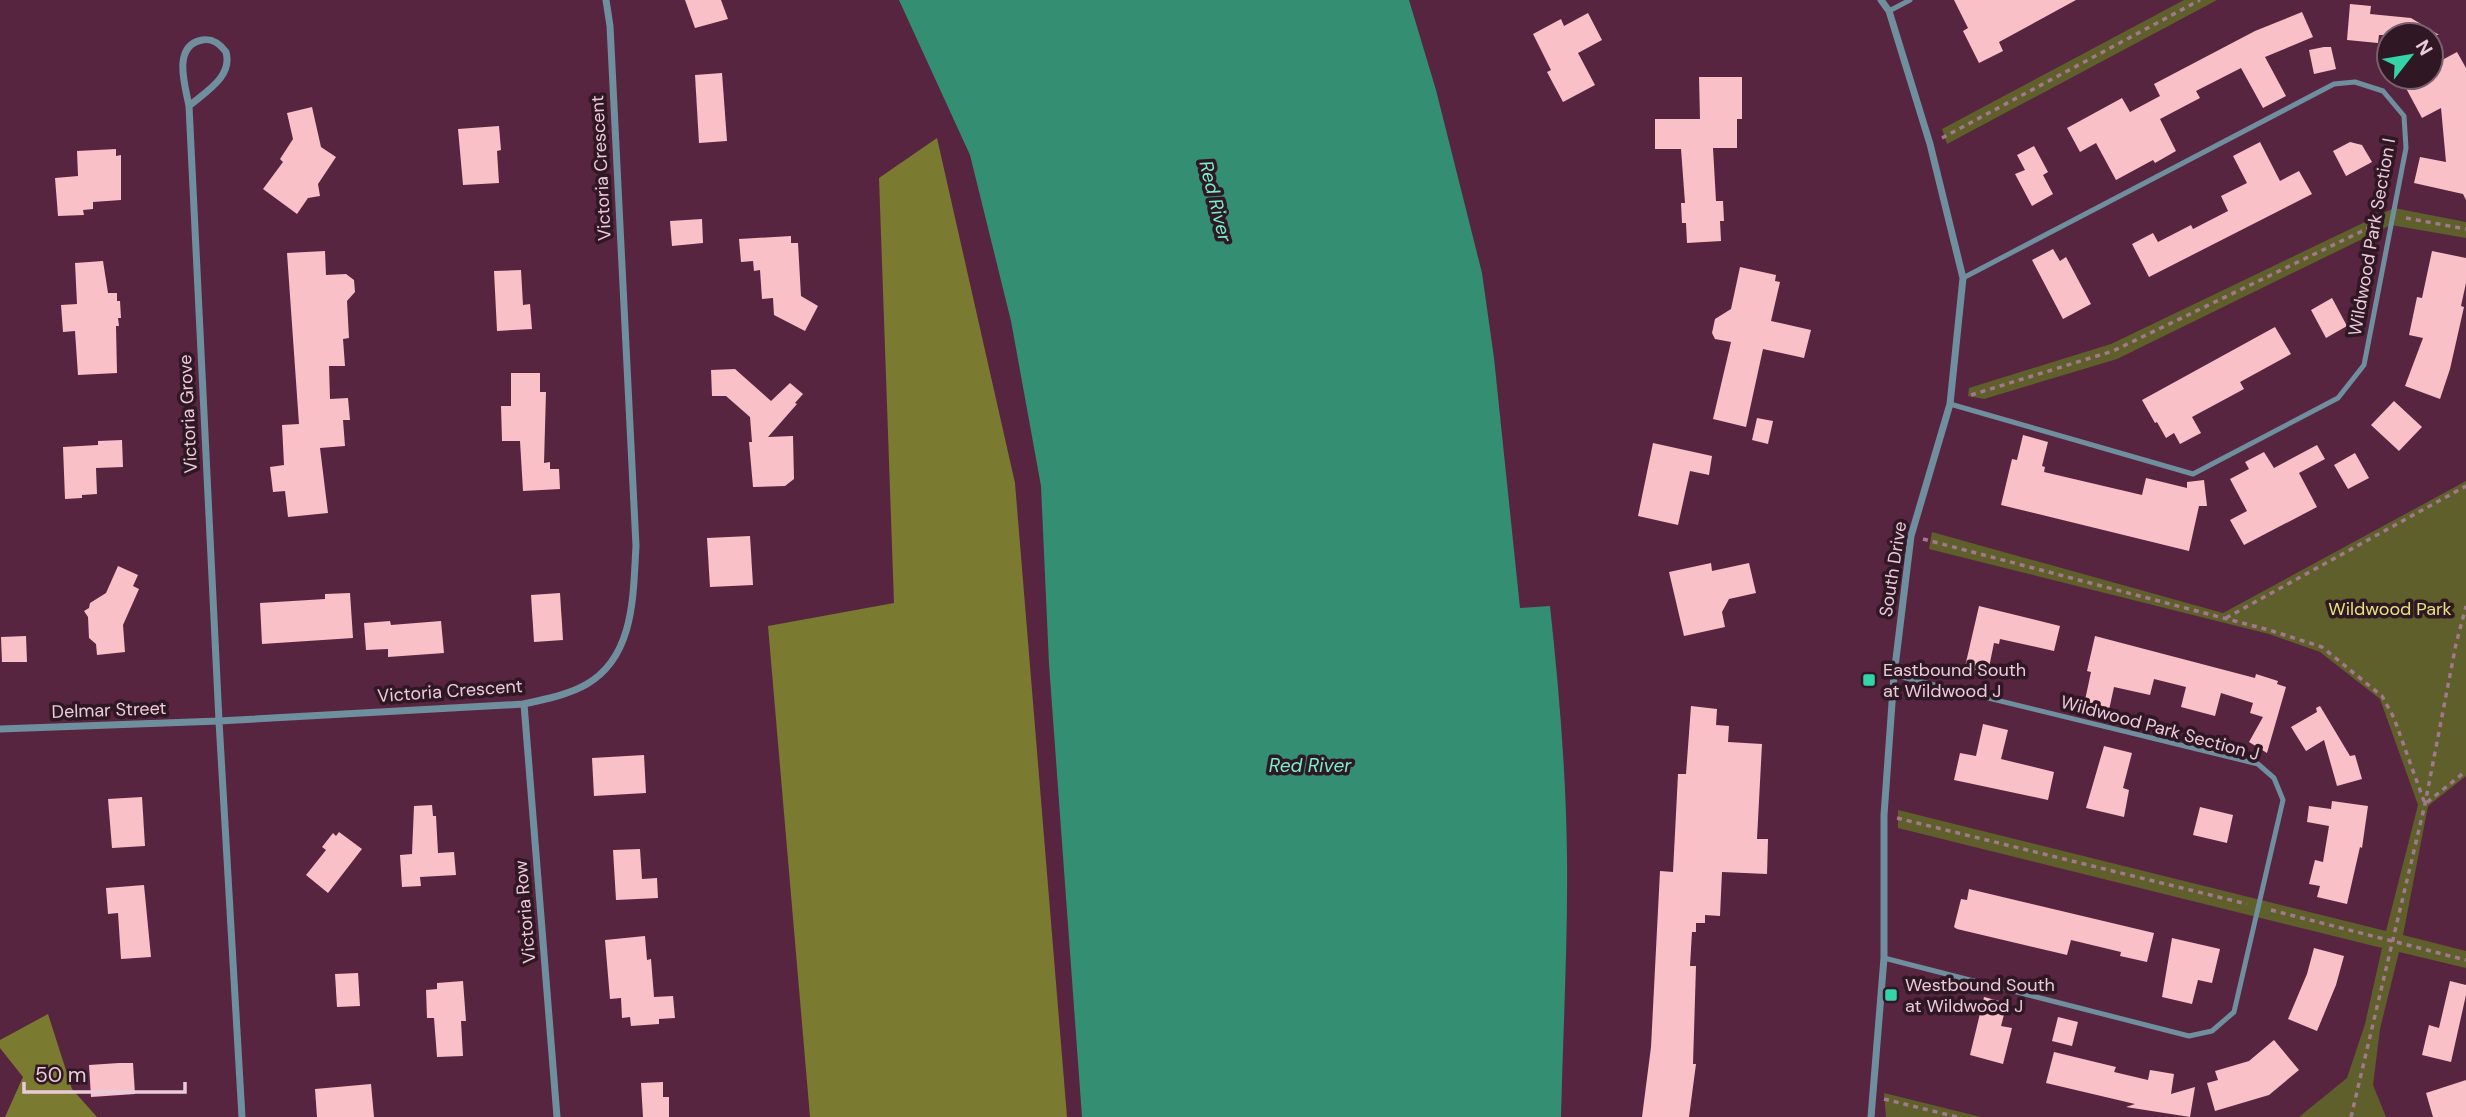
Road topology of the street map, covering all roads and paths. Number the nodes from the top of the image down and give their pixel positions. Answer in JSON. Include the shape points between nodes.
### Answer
{"nodes":[{"id":1,"x":606,"y":0,"type":"edge"},
{"id":2,"x":1881,"y":0,"type":"edge"},
{"id":3,"x":1910,"y":0,"type":"edge"},
{"id":4,"x":2200,"y":0,"type":"edge"},
{"id":5,"x":1889,"y":11,"type":"junction"},
{"id":6,"x":189,"y":106,"type":"junction"},
{"id":7,"x":1930,"y":144,"type":"junction"},
{"id":8,"x":2393,"y":216,"type":"junction"},
{"id":9,"x":2466,"y":229,"type":"edge"},
{"id":10,"x":1964,"y":278,"type":"junction"},
{"id":11,"x":1951,"y":404,"type":"junction"},
{"id":12,"x":2466,"y":486,"type":"edge"},
{"id":13,"x":1911,"y":536,"type":"junction"},
{"id":14,"x":2466,"y":606,"type":"edge"},
{"id":15,"x":2224,"y":619,"type":"junction"},
{"id":16,"x":1894,"y":675,"type":"junction"},
{"id":17,"x":524,"y":704,"type":"junction"},
{"id":18,"x":219,"y":721,"type":"junction"},
{"id":19,"x":0,"y":729,"type":"edge"},
{"id":20,"x":2466,"y":771,"type":"edge"},
{"id":21,"x":2425,"y":804,"type":"junction"},
{"id":22,"x":1884,"y":815,"type":"junction"},
{"id":23,"x":2259,"y":907,"type":"junction"},
{"id":24,"x":2392,"y":941,"type":"junction"},
{"id":25,"x":1884,"y":958,"type":"junction"},
{"id":26,"x":2466,"y":960,"type":"edge"},
{"id":27,"x":1871,"y":1096,"type":"junction"},
{"id":28,"x":242,"y":1117,"type":"edge"},
{"id":29,"x":557,"y":1117,"type":"edge"},
{"id":30,"x":1871,"y":1117,"type":"edge"},
{"id":31,"x":1957,"y":1117,"type":"edge"},
{"id":32,"x":2351,"y":1117,"type":"edge"}],
"edges":[{"from":1,"to":17,"type":"street","name":"Victoria Crescent","via":[[636,546],[634,595],[629,626],[604,671],[564,694]]},
{"from":2,"to":5,"type":"street","name":"South Drive"},
{"from":3,"to":5,"type":"lane"},
{"from":4,"to":7,"type":"path"},
{"from":5,"to":7,"type":"street","name":"South Drive"},
{"from":6,"to":6,"type":"street","name":"Victoria Grove","via":[[184,55],[191,44],[217,42],[226,52],[227,68]]},
{"from":6,"to":18,"type":"street","name":"Victoria Grove"},
{"from":7,"to":10,"type":"street","name":"South Drive"},
{"from":8,"to":9,"type":"path"},
{"from":8,"to":10,"type":"lane","name":"Wildwood Park Section I","via":[[2406,148],[2404,116],[2383,91],[2355,82],[2334,84]]},
{"from":8,"to":11,"type":"path","via":[[2113,351]]},
{"from":8,"to":11,"type":"lane","name":"Wildwood Park Section I","via":[[2364,365],[2347,387],[2338,398],[2193,474]]},
{"from":10,"to":11,"type":"street","name":"South Drive"},
{"from":11,"to":13,"type":"street","name":"South Drive"},
{"from":12,"to":15,"type":"path"},
{"from":13,"to":15,"type":"path"},
{"from":13,"to":16,"type":"street","name":"South Drive"},
{"from":14,"to":21,"type":"path"},
{"from":15,"to":21,"type":"path","via":[[2322,647],[2382,696]]},
{"from":16,"to":22,"type":"street","name":"South Drive"},
{"from":16,"to":23,"type":"lane","name":"Wildwood Park Section J","via":[[2258,765],[2274,778],[2283,800]]},
{"from":17,"to":18,"type":"street","name":"Victoria Crescent"},
{"from":17,"to":29,"type":"street","name":"Victoria Row"},
{"from":18,"to":19,"type":"street","name":"Delmar Street"},
{"from":18,"to":28,"type":"street"},
{"from":20,"to":21,"type":"path"},
{"from":21,"to":24,"type":"path"},
{"from":22,"to":23,"type":"path"},
{"from":22,"to":25,"type":"street","name":"South Drive"},
{"from":23,"to":24,"type":"path"},
{"from":23,"to":25,"type":"lane","name":"Wildwood Park Section J","via":[[2234,1012],[2212,1031],[2189,1036]]},
{"from":24,"to":26,"type":"path"},
{"from":24,"to":32,"type":"path"},
{"from":25,"to":27,"type":"street","name":"South Drive"},
{"from":27,"to":30,"type":"street","name":"South Drive"},
{"from":27,"to":31,"type":"path"}]}
